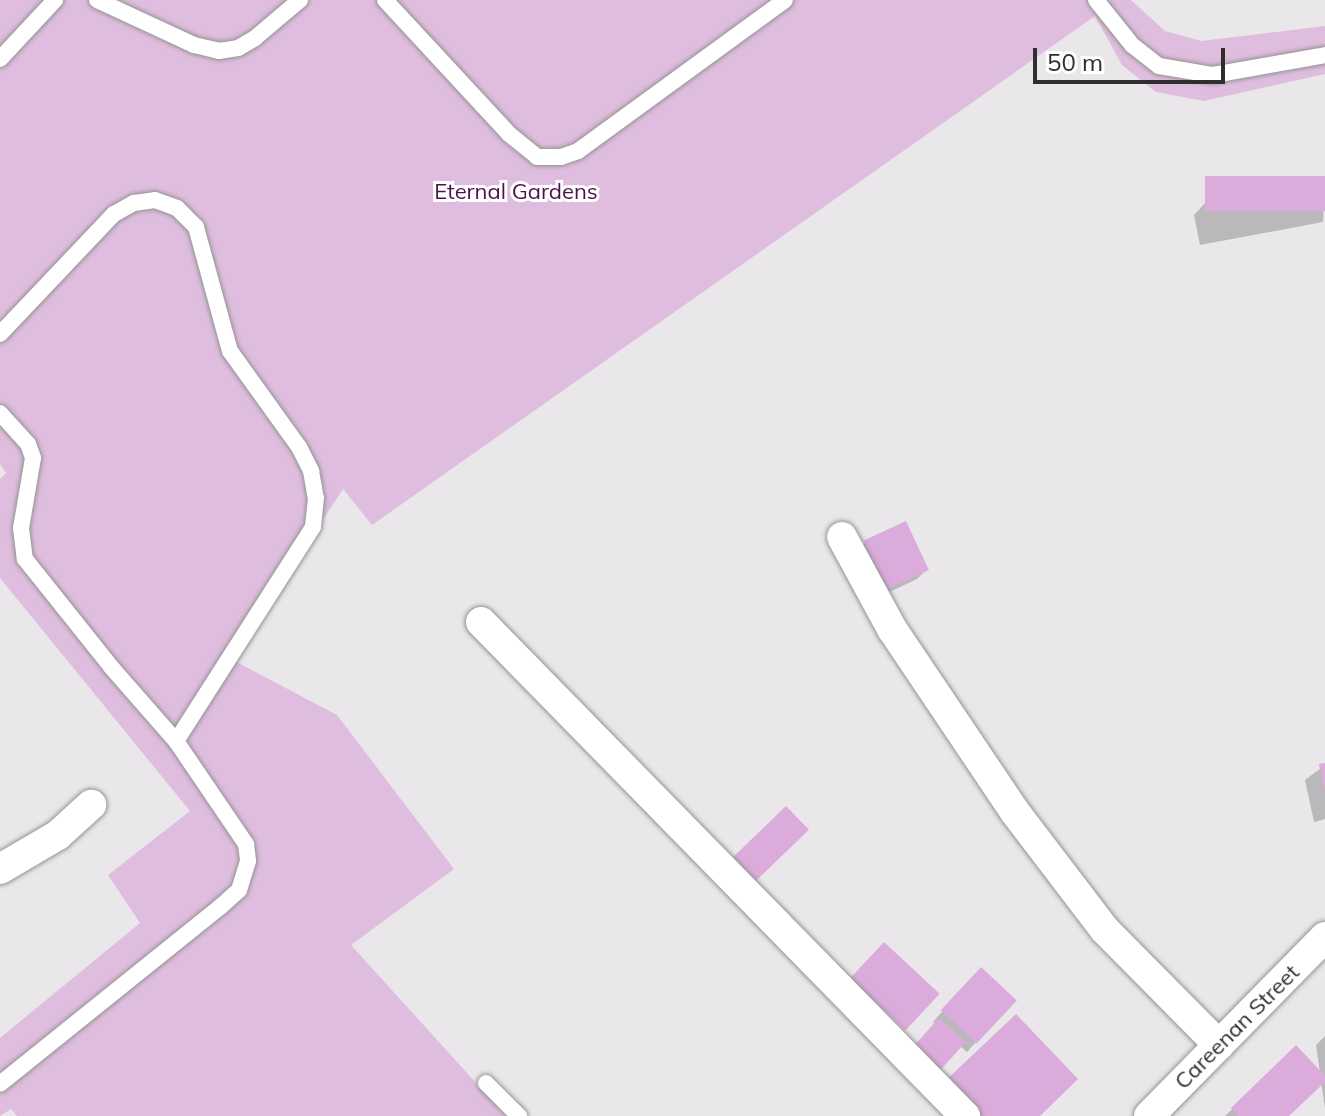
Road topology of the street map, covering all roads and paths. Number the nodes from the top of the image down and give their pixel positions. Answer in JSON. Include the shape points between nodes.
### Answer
{"nodes":[{"id":1,"x":55,"y":0,"type":"edge"},
{"id":2,"x":97,"y":0,"type":"edge"},
{"id":3,"x":300,"y":0,"type":"edge"},
{"id":4,"x":385,"y":0,"type":"edge"},
{"id":5,"x":785,"y":0,"type":"edge"},
{"id":6,"x":1096,"y":0,"type":"edge"},
{"id":7,"x":1325,"y":55,"type":"edge"},
{"id":8,"x":0,"y":59,"type":"edge"},
{"id":9,"x":0,"y":334,"type":"edge"},
{"id":10,"x":0,"y":413,"type":"edge"},
{"id":11,"x":842,"y":537,"type":"dead end"},
{"id":12,"x":481,"y":622,"type":"dead end"},
{"id":13,"x":176,"y":741,"type":"junction"},
{"id":14,"x":91,"y":805,"type":"dead end"},
{"id":15,"x":0,"y":869,"type":"edge"},
{"id":16,"x":1325,"y":937,"type":"edge"},
{"id":17,"x":1219,"y":1045,"type":"junction"},
{"id":18,"x":486,"y":1083,"type":"dead end"},
{"id":19,"x":0,"y":1084,"type":"edge"},
{"id":20,"x":519,"y":1116,"type":"edge"},
{"id":21,"x":965,"y":1116,"type":"edge"},
{"id":22,"x":1149,"y":1116,"type":"edge"}],
"edges":[{"from":1,"to":8,"type":"lane"},
{"from":2,"to":3,"type":"lane","via":[[194,45],[219,51],[255,38]]},
{"from":4,"to":5,"type":"lane","via":[[509,134],[537,157],[578,151]]},
{"from":6,"to":7,"type":"lane","via":[[1132,45],[1159,66],[1213,75]]},
{"from":9,"to":13,"type":"lane","via":[[114,214],[155,200],[177,208],[196,227],[230,351],[311,471],[316,498],[313,527]]},
{"from":10,"to":13,"type":"lane","via":[[28,444],[33,458],[21,528],[25,559]]},
{"from":11,"to":17,"type":"street","via":[[892,629],[1015,812],[1105,930]]},
{"from":12,"to":21,"type":"street"},
{"from":13,"to":19,"type":"lane","via":[[246,844],[245,879],[220,907]]},
{"from":14,"to":15,"type":"street","via":[[58,835]]},
{"from":16,"to":17,"type":"street","name":"Careenan Street"},
{"from":17,"to":22,"type":"street","name":"Careenan Street"},
{"from":18,"to":20,"type":"lane"}]}
